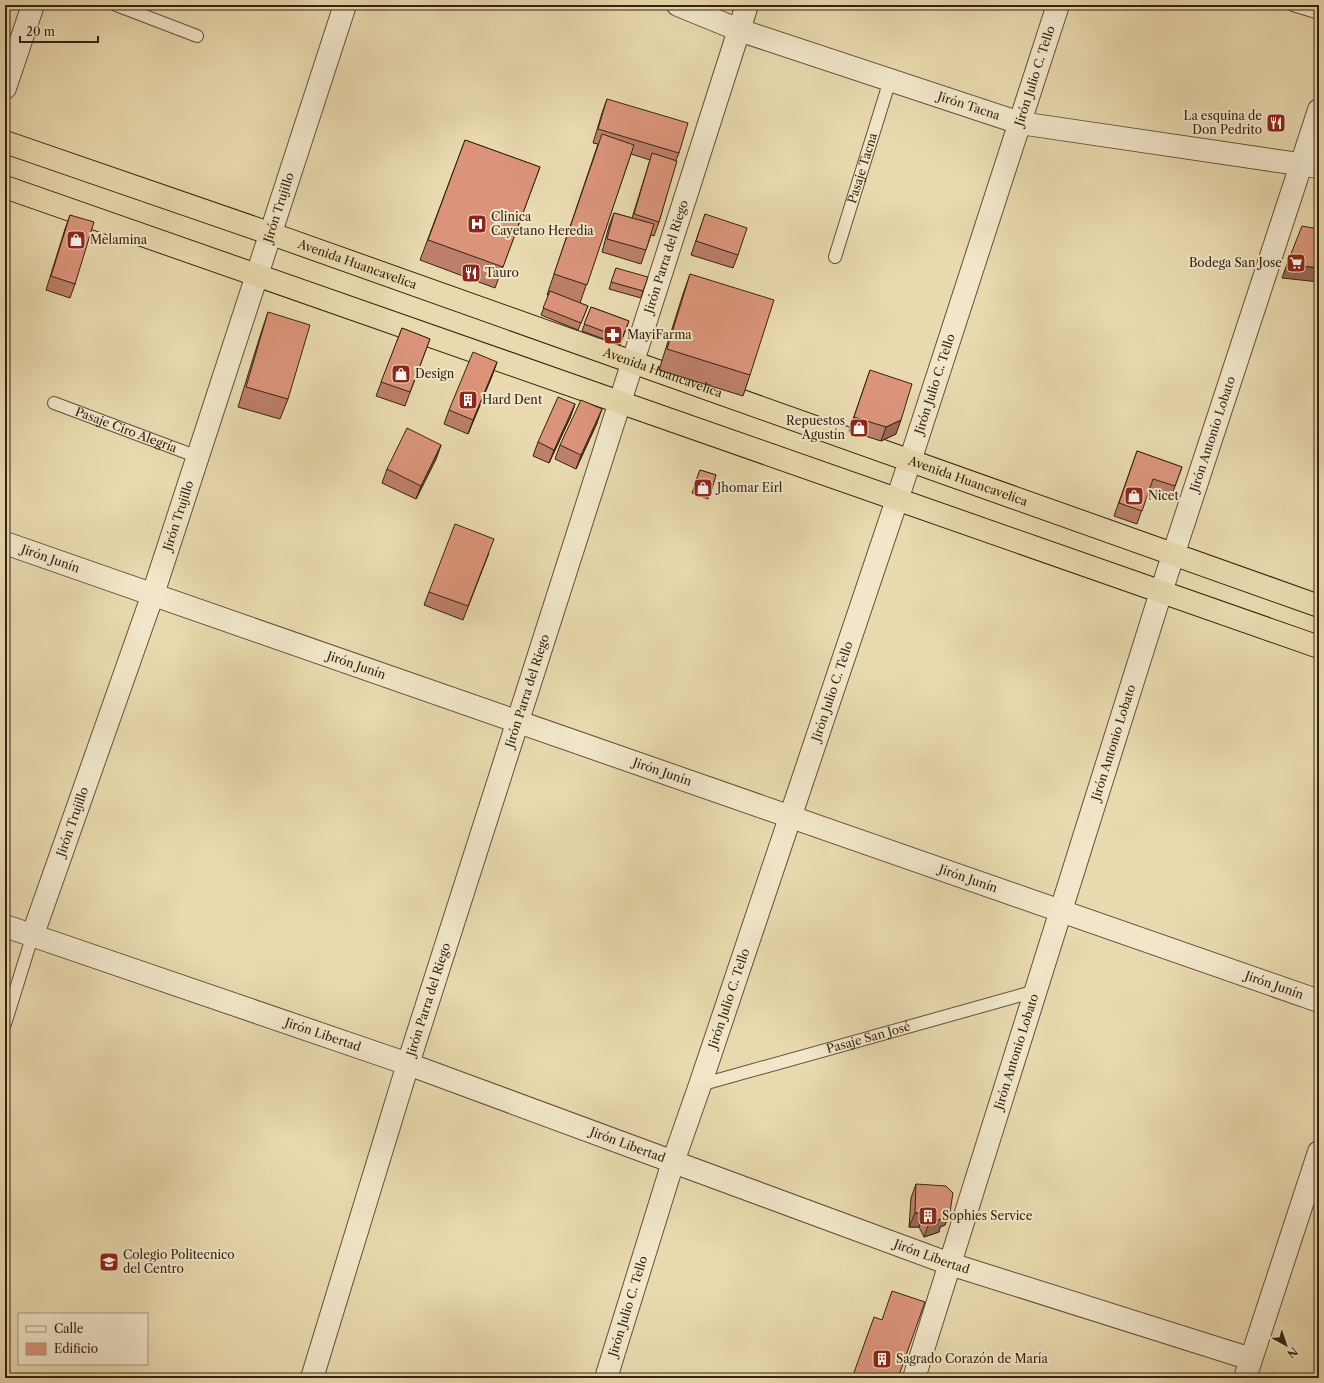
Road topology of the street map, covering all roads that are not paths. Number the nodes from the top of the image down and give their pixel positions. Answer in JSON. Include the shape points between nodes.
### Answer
{"nodes":[{"id":1,"x":33,"y":5,"type":"edge"},
{"id":2,"x":116,"y":5,"type":"edge"},
{"id":3,"x":344,"y":5,"type":"edge"},
{"id":4,"x":678,"y":5,"type":"edge"},
{"id":5,"x":747,"y":5,"type":"edge"},
{"id":6,"x":1058,"y":5,"type":"edge"},
{"id":7,"x":1293,"y":5,"type":"edge"},
{"id":8,"x":1319,"y":13,"type":"edge"},
{"id":9,"x":739,"y":30,"type":"junction"},
{"id":10,"x":197,"y":36,"type":"dead end"},
{"id":11,"x":890,"y":80,"type":"junction"},
{"id":12,"x":5,"y":88,"type":"edge"},
{"id":13,"x":1319,"y":110,"type":"edge"},
{"id":14,"x":1020,"y":124,"type":"junction"},
{"id":15,"x":5,"y":142,"type":"edge"},
{"id":16,"x":1310,"y":166,"type":"edge"},
{"id":17,"x":5,"y":187,"type":"edge"},
{"id":18,"x":269,"y":233,"type":"junction"},
{"id":19,"x":835,"y":257,"type":"dead end"},
{"id":20,"x":256,"y":275,"type":"junction"},
{"id":21,"x":633,"y":362,"type":"junction"},
{"id":22,"x":620,"y":402,"type":"junction"},
{"id":23,"x":54,"y":403,"type":"dead end"},
{"id":24,"x":198,"y":457,"type":"junction"},
{"id":25,"x":910,"y":461,"type":"junction"},
{"id":26,"x":897,"y":500,"type":"junction"},
{"id":27,"x":5,"y":543,"type":"edge"},
{"id":28,"x":1174,"y":555,"type":"junction"},
{"id":29,"x":1161,"y":592,"type":"junction"},
{"id":30,"x":153,"y":594,"type":"junction"},
{"id":31,"x":1319,"y":606,"type":"edge"},
{"id":32,"x":1319,"y":647,"type":"edge"},
{"id":33,"x":518,"y":721,"type":"junction"},
{"id":34,"x":791,"y":816,"type":"junction"},
{"id":35,"x":1060,"y":910,"type":"junction"},
{"id":36,"x":5,"y":926,"type":"edge"},
{"id":37,"x":33,"y":934,"type":"junction"},
{"id":38,"x":1036,"y":991,"type":"junction"},
{"id":39,"x":1319,"y":1000,"type":"edge"},
{"id":40,"x":5,"y":1024,"type":"edge"},
{"id":41,"x":408,"y":1064,"type":"junction"},
{"id":42,"x":700,"y":1085,"type":"junction"},
{"id":43,"x":1319,"y":1152,"type":"edge"},
{"id":44,"x":673,"y":1162,"type":"junction"},
{"id":45,"x":950,"y":1264,"type":"junction"},
{"id":46,"x":1248,"y":1369,"type":"edge"},
{"id":47,"x":312,"y":1378,"type":"edge"},
{"id":48,"x":606,"y":1378,"type":"edge"},
{"id":49,"x":914,"y":1378,"type":"edge"}],
"edges":[{"from":1,"to":12,"type":"street"},
{"from":2,"to":10,"type":"lane"},
{"from":3,"to":18,"type":"street","name":"Jirón Trujillo"},
{"from":4,"to":9,"type":"street","name":"Jirón Tacna"},
{"from":5,"to":9,"type":"street","name":"Jirón Parra del Riego"},
{"from":6,"to":14,"type":"street","name":"Jirón Julio C. Tello"},
{"from":7,"to":8,"type":"lane"},
{"from":9,"to":11,"type":"street","name":"Jirón Tacna"},
{"from":9,"to":21,"type":"street","name":"Jirón Parra del Riego"},
{"from":11,"to":14,"type":"street","name":"Jirón Tacna"},
{"from":11,"to":19,"type":"lane","name":"Pasaje Tacna"},
{"from":13,"to":16,"type":"street","name":"Jirón Antonio Lobato"},
{"from":14,"to":16,"type":"street","name":"Jirón Tacna"},
{"from":14,"to":25,"type":"street","name":"Jirón Julio C. Tello"},
{"from":15,"to":18,"type":"highway","name":"Avenida Huancavelica"},
{"from":16,"to":28,"type":"street","name":"Jirón Antonio Lobato"},
{"from":17,"to":20,"type":"highway"},
{"from":18,"to":20,"type":"street","name":"Jirón Trujillo"},
{"from":18,"to":21,"type":"highway","name":"Avenida Huancavelica"},
{"from":20,"to":22,"type":"highway"},
{"from":20,"to":24,"type":"street","name":"Jirón Trujillo"},
{"from":21,"to":22,"type":"street","name":"Jirón Parra del Riego"},
{"from":21,"to":25,"type":"highway","name":"Avenida Huancavelica"},
{"from":22,"to":26,"type":"highway"},
{"from":22,"to":33,"type":"street","name":"Jirón Parra del Riego"},
{"from":23,"to":24,"type":"lane","name":"Pasaje Ciro Alegría"},
{"from":24,"to":30,"type":"street","name":"Jirón Trujillo"},
{"from":25,"to":26,"type":"street","name":"Jirón Julio C. Tello"},
{"from":25,"to":28,"type":"highway","name":"Avenida Huancavelica"},
{"from":26,"to":29,"type":"highway"},
{"from":26,"to":34,"type":"street","name":"Jirón Julio C. Tello"},
{"from":27,"to":30,"type":"street","name":"Jirón Junín"},
{"from":28,"to":29,"type":"street","name":"Jirón Antonio Lobato"},
{"from":28,"to":31,"type":"highway","name":"Avenida Huancavelica"},
{"from":29,"to":32,"type":"highway"},
{"from":29,"to":35,"type":"street","name":"Jirón Antonio Lobato"},
{"from":30,"to":33,"type":"street","name":"Jirón Junín"},
{"from":30,"to":37,"type":"street","name":"Jirón Trujillo"},
{"from":33,"to":34,"type":"street","name":"Jirón Junín"},
{"from":33,"to":41,"type":"street","name":"Jirón Parra del Riego"},
{"from":34,"to":35,"type":"street","name":"Jirón Junín"},
{"from":34,"to":42,"type":"street","name":"Jirón Julio C. Tello"},
{"from":35,"to":38,"type":"street","name":"Jirón Antonio Lobato"},
{"from":35,"to":39,"type":"street","name":"Jirón Junín"},
{"from":36,"to":37,"type":"street","name":"Jirón Libertad"},
{"from":37,"to":40,"type":"lane","name":"Jirón Trujillo"},
{"from":37,"to":41,"type":"street","name":"Jirón Libertad"},
{"from":38,"to":42,"type":"lane","name":"Pasaje San José"},
{"from":38,"to":45,"type":"street","name":"Jirón Antonio Lobato"},
{"from":41,"to":44,"type":"street","name":"Jirón Libertad"},
{"from":41,"to":47,"type":"street","name":"Jirón Parra del Riego"},
{"from":42,"to":44,"type":"street","name":"Jirón Julio C. Tello"},
{"from":43,"to":46,"type":"street"},
{"from":44,"to":45,"type":"street","name":"Jirón Libertad"},
{"from":44,"to":48,"type":"street","name":"Jirón Julio C. Tello"},
{"from":45,"to":46,"type":"street","name":"Jirón Libertad"},
{"from":45,"to":49,"type":"street","name":"Jirón Antonio Lobato"}]}
